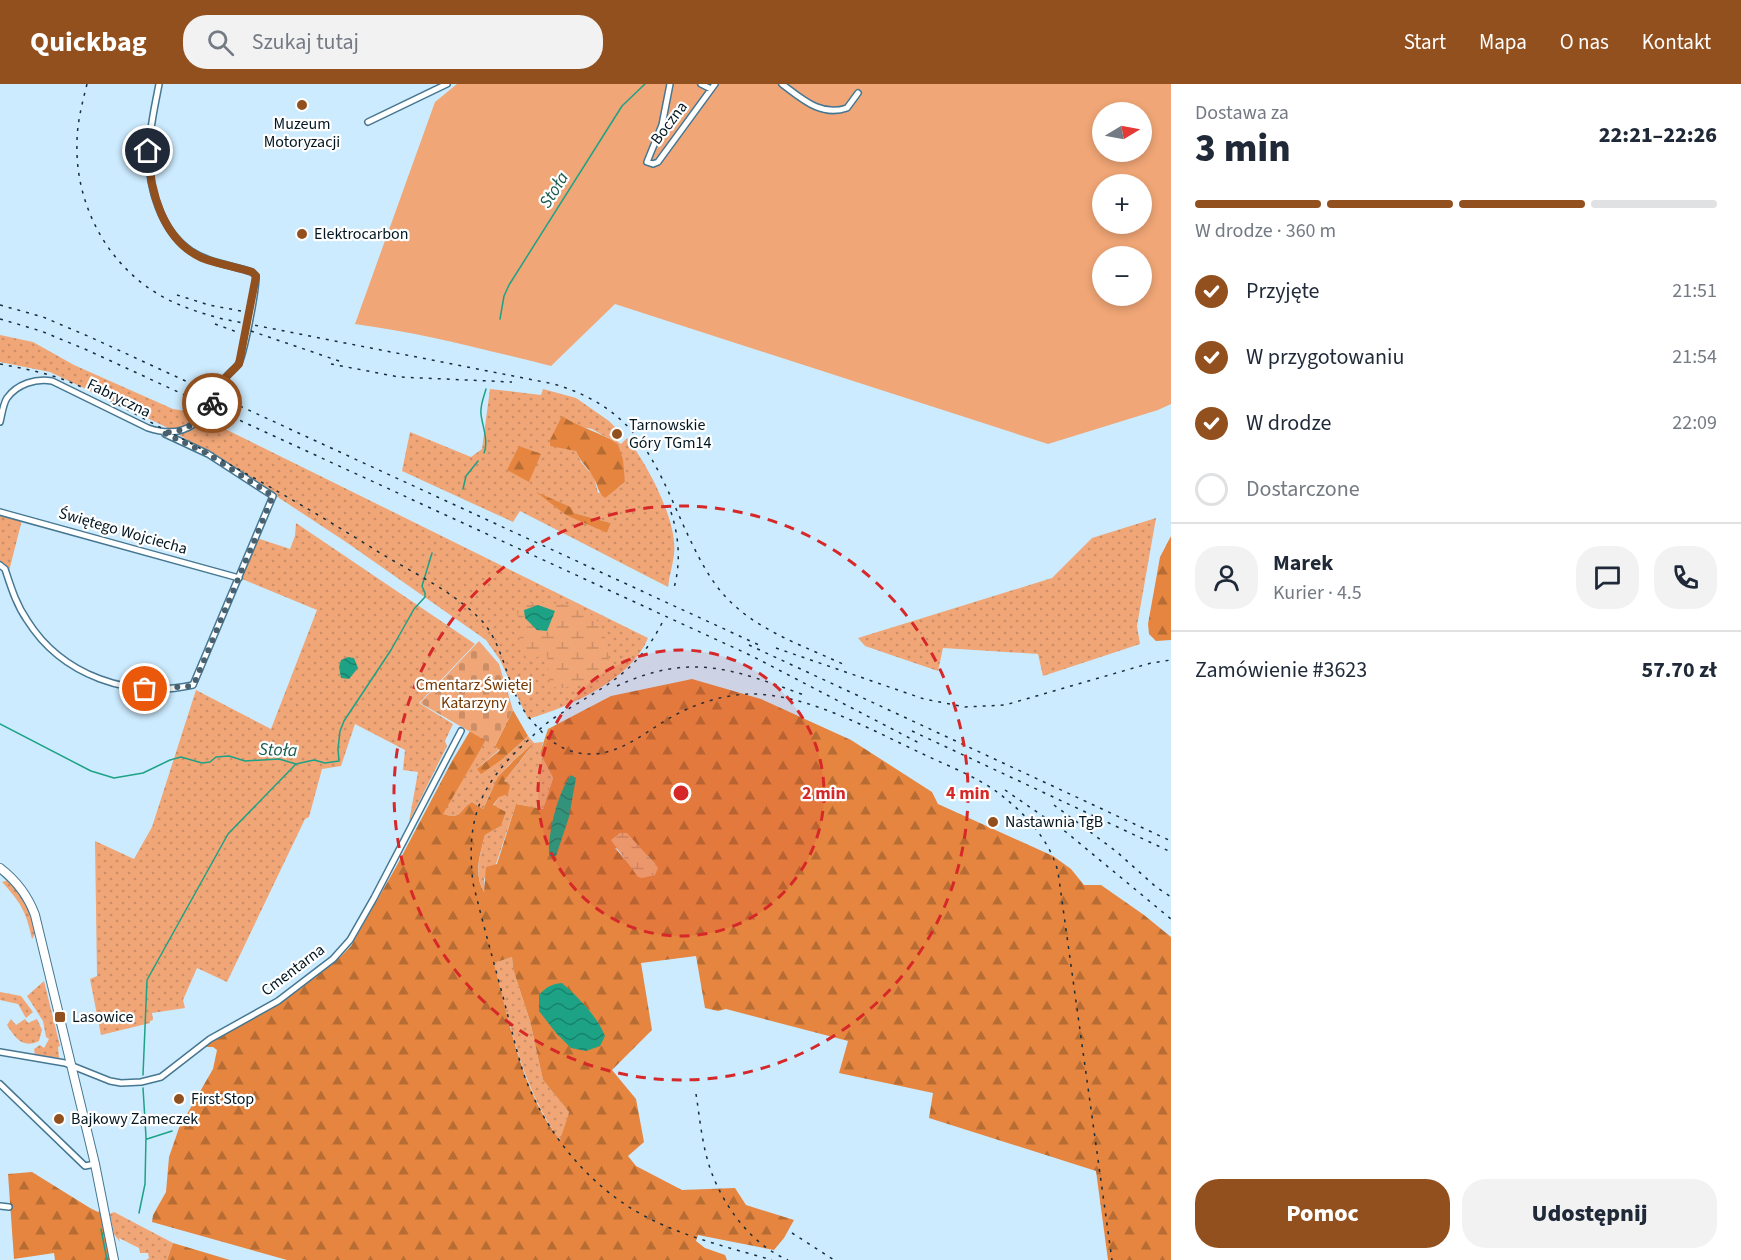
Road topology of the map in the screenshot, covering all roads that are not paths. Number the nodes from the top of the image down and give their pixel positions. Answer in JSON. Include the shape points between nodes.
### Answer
{"nodes":[{"id":1,"x":159,"y":84,"type":"edge"},
{"id":2,"x":447,"y":84,"type":"edge"},
{"id":3,"x":670,"y":84,"type":"edge"},
{"id":4,"x":701,"y":84,"type":"edge"},
{"id":5,"x":782,"y":84,"type":"edge"},
{"id":6,"x":713,"y":86,"type":"edge"},
{"id":7,"x":858,"y":93,"type":"dead end"},
{"id":8,"x":368,"y":122,"type":"dead end"},
{"id":9,"x":9,"y":395,"type":"junction"},
{"id":10,"x":0,"y":397,"type":"edge"},
{"id":11,"x":0,"y":422,"type":"edge"},
{"id":12,"x":162,"y":432,"type":"junction"},
{"id":13,"x":0,"y":512,"type":"edge"},
{"id":14,"x":0,"y":565,"type":"edge"},
{"id":15,"x":239,"y":578,"type":"junction"},
{"id":16,"x":461,"y":730,"type":"dead end"},
{"id":17,"x":0,"y":868,"type":"edge"},
{"id":18,"x":0,"y":1052,"type":"edge"},
{"id":19,"x":71,"y":1065,"type":"junction"},
{"id":20,"x":0,"y":1084,"type":"edge"},
{"id":21,"x":94,"y":1164,"type":"junction"},
{"id":22,"x":0,"y":1206,"type":"edge"},
{"id":23,"x":9,"y":1207,"type":"dead end"},
{"id":24,"x":114,"y":1260,"type":"edge"}],
"edges":[{"from":1,"to":12,"type":"street","name":"Fabryczna","via":[[148,151],[156,197],[166,223],[191,251],[252,272],[256,277],[239,364],[198,421],[184,429]]},
{"from":2,"to":8,"type":"street"},
{"from":3,"to":6,"type":"street","name":"Boczna","via":[[662,125],[648,162],[653,164]]},
{"from":4,"to":6,"type":"street"},
{"from":5,"to":7,"type":"street","via":[[818,108],[832,112],[847,108]]},
{"from":9,"to":10,"type":"street","name":"Fabryczna"},
{"from":9,"to":11,"type":"street"},
{"from":9,"to":12,"type":"street","name":"Fabryczna","via":[[32,380],[52,381]]},
{"from":12,"to":15,"type":"street","via":[[208,454],[273,496]]},
{"from":13,"to":15,"type":"street","name":"Świętego Wojciecha"},
{"from":14,"to":15,"type":"street","via":[[36,633],[62,659],[108,682],[145,689],[193,685]]},
{"from":16,"to":19,"type":"street","name":"Cmentarna","via":[[374,898],[350,940],[333,959],[278,1001],[210,1039],[160,1077],[121,1083]]},
{"from":17,"to":19,"type":"street","via":[[25,893],[35,915]]},
{"from":18,"to":19,"type":"street","name":"Cmentarna"},
{"from":19,"to":21,"type":"street"},
{"from":20,"to":21,"type":"street","via":[[85,1166]]},
{"from":21,"to":24,"type":"street"},
{"from":22,"to":23,"type":"street"}]}
